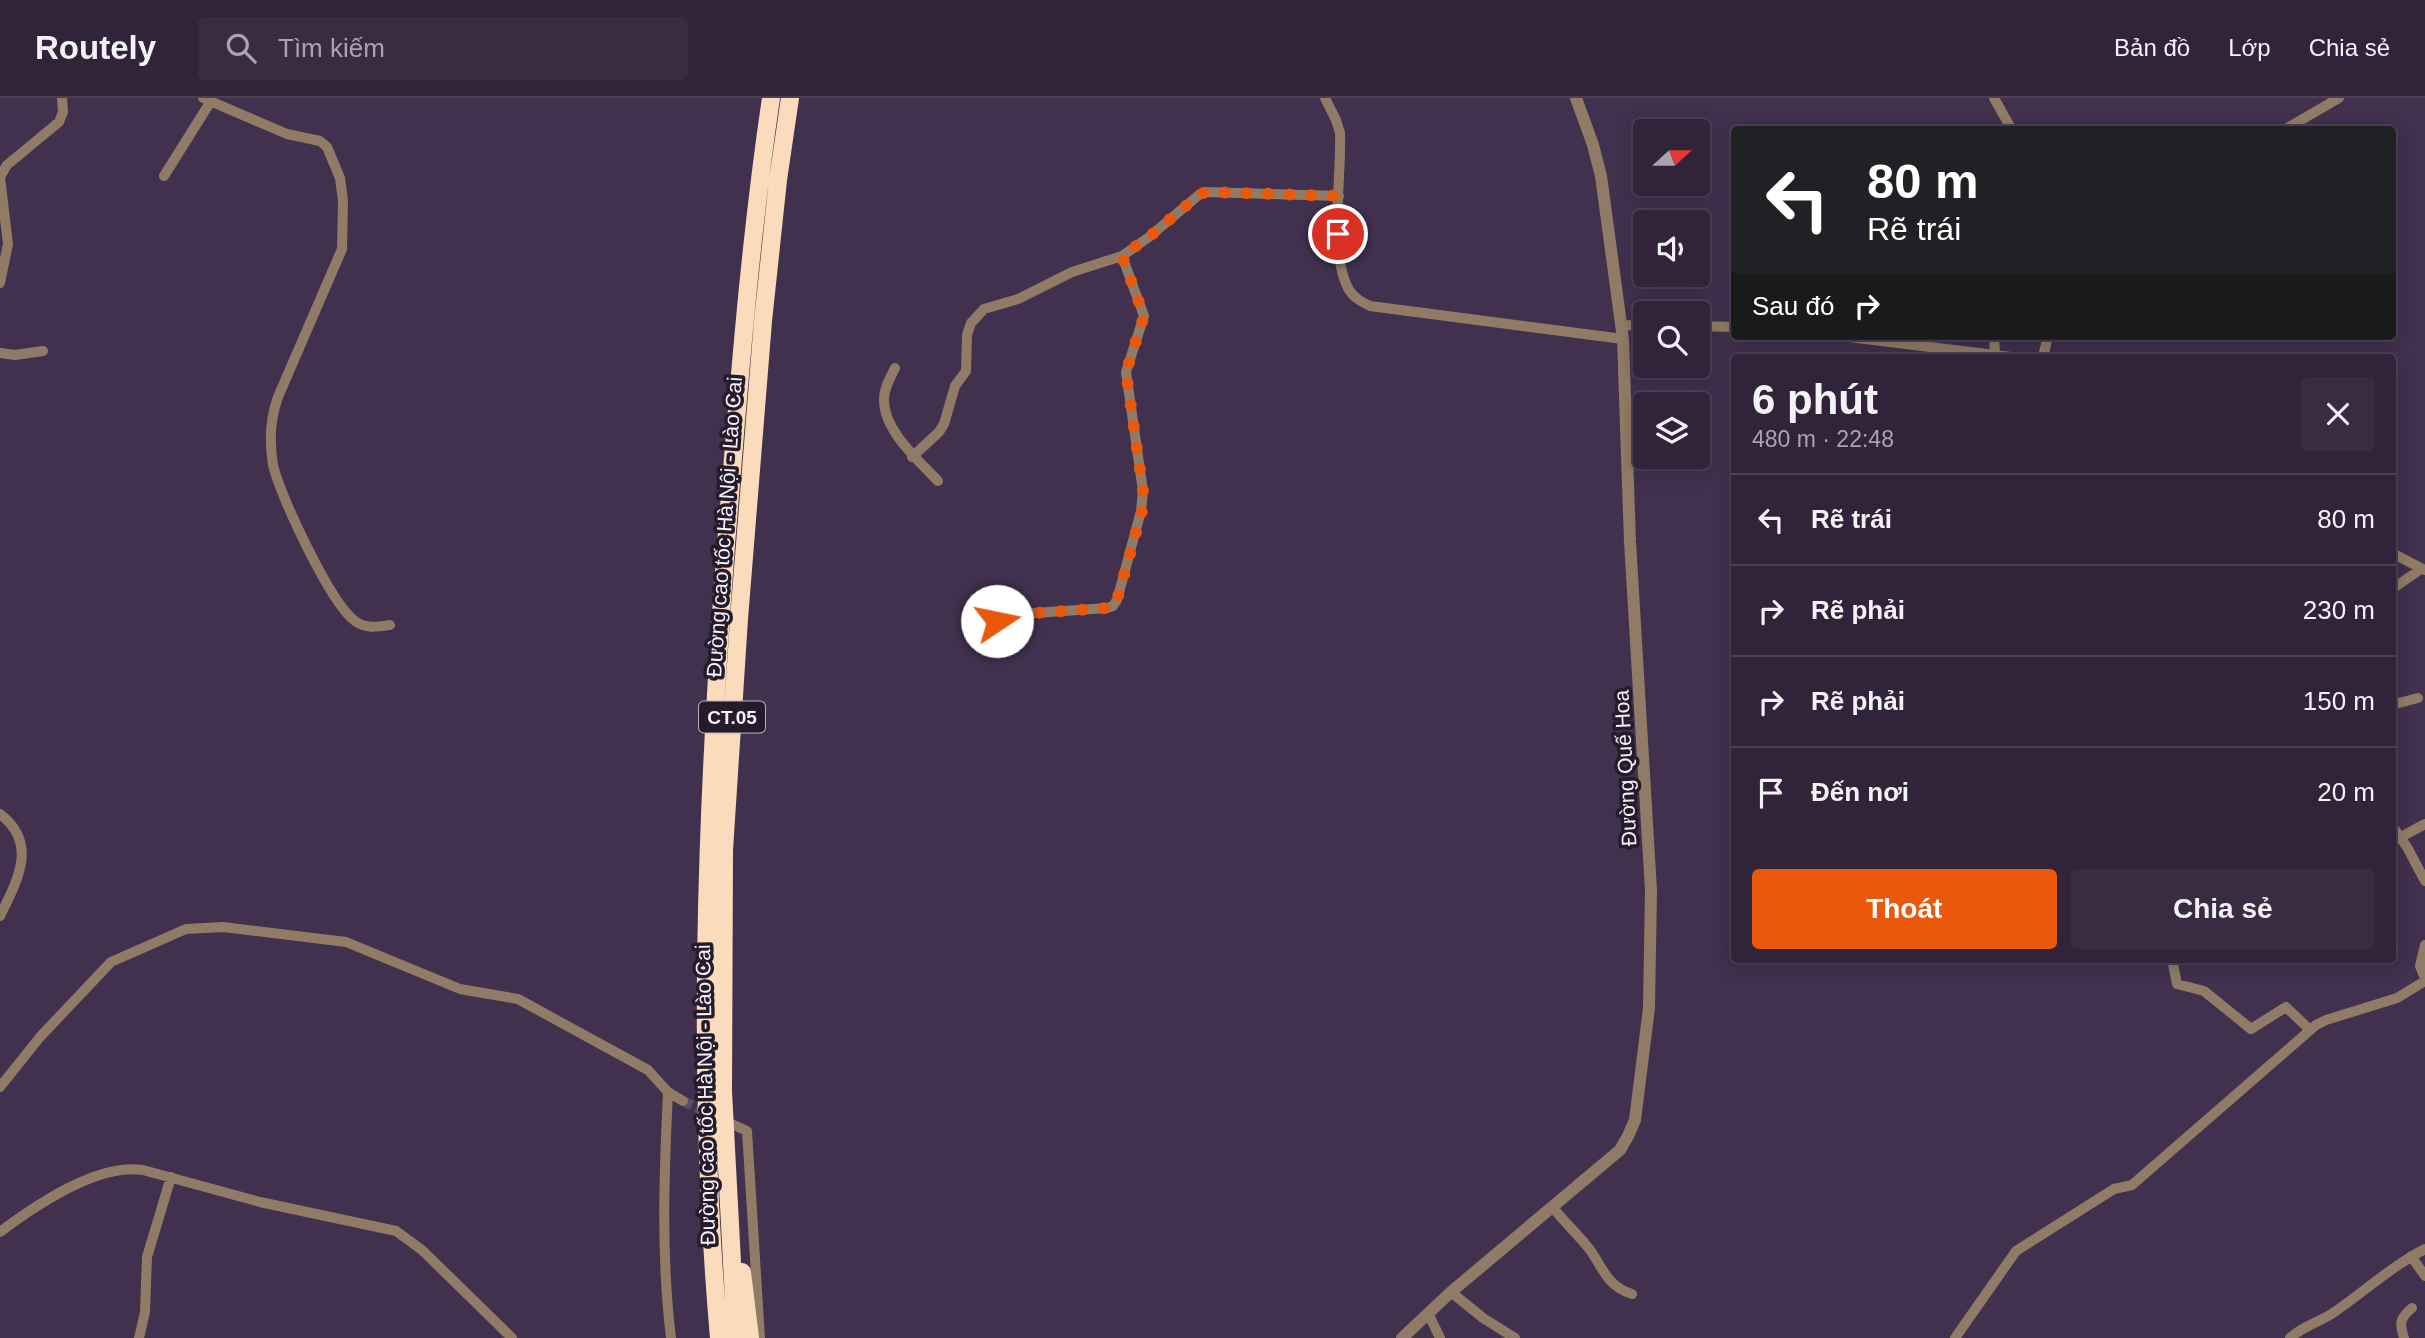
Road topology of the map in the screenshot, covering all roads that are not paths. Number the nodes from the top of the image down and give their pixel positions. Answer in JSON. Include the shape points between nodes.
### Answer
{"nodes":[{"id":1,"x":62,"y":98,"type":"edge"},
{"id":2,"x":771,"y":98,"type":"edge"},
{"id":3,"x":790,"y":98,"type":"edge"},
{"id":4,"x":1325,"y":98,"type":"edge"},
{"id":5,"x":1576,"y":98,"type":"edge"},
{"id":6,"x":1994,"y":98,"type":"edge"},
{"id":7,"x":2339,"y":98,"type":"edge"},
{"id":8,"x":207,"y":100,"type":"edge"},
{"id":9,"x":2010,"y":126,"type":"edge"},
{"id":10,"x":2291,"y":126,"type":"edge"},
{"id":11,"x":164,"y":176,"type":"dead end"},
{"id":12,"x":1339,"y":196,"type":"junction"},
{"id":13,"x":1122,"y":256,"type":"junction"},
{"id":14,"x":0,"y":283,"type":"edge"},
{"id":15,"x":1621,"y":325,"type":"junction"},
{"id":16,"x":1633,"y":326,"type":"edge"},
{"id":17,"x":1710,"y":326,"type":"edge"},
{"id":18,"x":1731,"y":327,"type":"edge"},
{"id":19,"x":1623,"y":339,"type":"junction"},
{"id":20,"x":1875,"y":340,"type":"edge"},
{"id":21,"x":1994,"y":340,"type":"edge"},
{"id":22,"x":43,"y":351,"type":"dead end"},
{"id":23,"x":0,"y":353,"type":"edge"},
{"id":24,"x":1994,"y":354,"type":"joint"},
{"id":25,"x":895,"y":368,"type":"dead end"},
{"id":26,"x":912,"y":457,"type":"junction"},
{"id":27,"x":938,"y":481,"type":"dead end"},
{"id":28,"x":2396,"y":555,"type":"edge"},
{"id":29,"x":2423,"y":569,"type":"edge"},
{"id":30,"x":2396,"y":586,"type":"edge"},
{"id":31,"x":997,"y":621,"type":"dead end"},
{"id":32,"x":390,"y":625,"type":"dead end"},
{"id":33,"x":2418,"y":698,"type":"dead end"},
{"id":34,"x":2396,"y":703,"type":"edge"},
{"id":35,"x":0,"y":814,"type":"edge"},
{"id":36,"x":2425,"y":824,"type":"edge"},
{"id":37,"x":2396,"y":830,"type":"edge"},
{"id":38,"x":2401,"y":837,"type":"junction"},
{"id":39,"x":2425,"y":881,"type":"edge"},
{"id":40,"x":5,"y":894,"type":"edge"},
{"id":41,"x":0,"y":916,"type":"edge"},
{"id":42,"x":2425,"y":945,"type":"edge"},
{"id":43,"x":2173,"y":963,"type":"edge"},
{"id":44,"x":2425,"y":979,"type":"edge"},
{"id":45,"x":2311,"y":1030,"type":"junction"},
{"id":46,"x":0,"y":1087,"type":"edge"},
{"id":47,"x":668,"y":1092,"type":"junction"},
{"id":48,"x":683,"y":1101,"type":"tunnel mouth"},
{"id":49,"x":724,"y":1121,"type":"dead end"},
{"id":50,"x":171,"y":1177,"type":"junction"},
{"id":51,"x":728,"y":1195,"type":"junction"},
{"id":52,"x":1552,"y":1208,"type":"junction"},
{"id":53,"x":0,"y":1231,"type":"edge"},
{"id":54,"x":2425,"y":1249,"type":"edge"},
{"id":55,"x":2411,"y":1256,"type":"junction"},
{"id":56,"x":2425,"y":1276,"type":"edge"},
{"id":57,"x":1451,"y":1292,"type":"junction"},
{"id":58,"x":1632,"y":1294,"type":"dead end"},
{"id":59,"x":2412,"y":1308,"type":"dead end"},
{"id":60,"x":1428,"y":1313,"type":"junction"},
{"id":61,"x":139,"y":1338,"type":"edge"},
{"id":62,"x":512,"y":1338,"type":"edge"},
{"id":63,"x":671,"y":1338,"type":"edge"},
{"id":64,"x":718,"y":1338,"type":"edge"},
{"id":65,"x":736,"y":1338,"type":"edge"},
{"id":66,"x":750,"y":1338,"type":"edge"},
{"id":67,"x":760,"y":1338,"type":"edge"},
{"id":68,"x":1402,"y":1338,"type":"edge"},
{"id":69,"x":1440,"y":1338,"type":"edge"},
{"id":70,"x":1515,"y":1338,"type":"edge"},
{"id":71,"x":1955,"y":1338,"type":"edge"},
{"id":72,"x":2290,"y":1338,"type":"edge"},
{"id":73,"x":2403,"y":1338,"type":"edge"}],
"edges":[{"from":1,"to":14,"type":"street","via":[[59,121],[7,165],[0,177],[8,244]]},
{"from":2,"to":64,"type":"highway","name":"Đường cao tốc Hà Nội - Lào Cai","number":"CT.05","via":[[738,403],[708,850],[707,1141]]},
{"from":3,"to":51,"type":"highway","name":"Đường cao tốc Hà Nội - Lào Cai","number":"CT.05","via":[[763,321],[724,850],[723,1091]]},
{"from":4,"to":12,"type":"street","via":[[1340,133]]},
{"from":5,"to":15,"type":"street","name":"Đường Quế Hoa","via":[[1601,176]]},
{"from":6,"to":9,"type":"street"},
{"from":7,"to":10,"type":"street"},
{"from":8,"to":11,"type":"street"},
{"from":8,"to":32,"type":"street","via":[[287,134],[320,141],[334,159],[343,201],[342,248],[272,413],[270,442],[282,493],[336,599],[363,626]]},
{"from":12,"to":13,"type":"street","via":[[1206,192]]},
{"from":12,"to":19,"type":"street","via":[[1340,260],[1349,291],[1359,301]]},
{"from":13,"to":26,"type":"street","via":[[1072,272],[977,315],[967,335],[966,371],[955,386],[944,424]]},
{"from":13,"to":31,"type":"street","via":[[1144,316],[1126,372],[1143,491],[1142,511],[1117,600],[1107,608]]},
{"from":15,"to":16,"type":"street"},
{"from":15,"to":19,"type":"street","name":"Đường Quế Hoa"},
{"from":17,"to":18,"type":"street"},
{"from":19,"to":52,"type":"street","name":"Đường Quế Hoa","via":[[1651,890],[1649,1008],[1628,1136],[1620,1150]]},
{"from":20,"to":24,"type":"street"},
{"from":21,"to":24,"type":"street"},
{"from":22,"to":23,"type":"street"},
{"from":25,"to":26,"type":"street","via":[[886,385],[885,409]]},
{"from":26,"to":27,"type":"street"},
{"from":28,"to":29,"type":"street"},
{"from":29,"to":30,"type":"street"},
{"from":33,"to":34,"type":"street"},
{"from":35,"to":40,"type":"street","via":[[10,824],[23,858]]},
{"from":36,"to":38,"type":"street"},
{"from":37,"to":38,"type":"street"},
{"from":38,"to":39,"type":"street"},
{"from":40,"to":41,"type":"street"},
{"from":42,"to":44,"type":"street","via":[[2420,966]]},
{"from":43,"to":45,"type":"street","via":[[2177,984],[2204,991],[2251,1029],[2286,1007]]},
{"from":44,"to":45,"type":"street","via":[[2396,998],[2326,1020]]},
{"from":45,"to":71,"type":"street","via":[[2132,1185],[2113,1189],[2016,1251]]},
{"from":46,"to":47,"type":"street","via":[[111,962],[186,929],[223,927],[346,942],[460,989],[523,1001],[648,1070]]},
{"from":47,"to":48,"type":"street"},
{"from":47,"to":63,"type":"street","via":[[664,1238]]},
{"from":49,"to":67,"type":"street","via":[[747,1131]]},
{"from":50,"to":53,"type":"street","via":[[135,1169],[106,1173],[56,1194]]},
{"from":50,"to":61,"type":"street","via":[[147,1257]]},
{"from":50,"to":62,"type":"street","via":[[260,1202],[396,1231]]},
{"from":51,"to":65,"type":"highway","name":"Đường cao tốc Hà Nội - Lào Cai","number":"CT.05"},
{"from":51,"to":66,"type":"highway"},
{"from":52,"to":57,"type":"street","name":"Đường Quế Hoa"},
{"from":52,"to":58,"type":"street","via":[[1587,1246],[1602,1271]]},
{"from":54,"to":55,"type":"street"},
{"from":55,"to":56,"type":"street"},
{"from":55,"to":72,"type":"street"},
{"from":57,"to":60,"type":"street","name":"Đường Quế Hoa"},
{"from":57,"to":70,"type":"street"},
{"from":59,"to":73,"type":"street","via":[[2400,1322]]},
{"from":60,"to":68,"type":"street","name":"Đường Quế Hoa"},
{"from":60,"to":69,"type":"street"}]}
